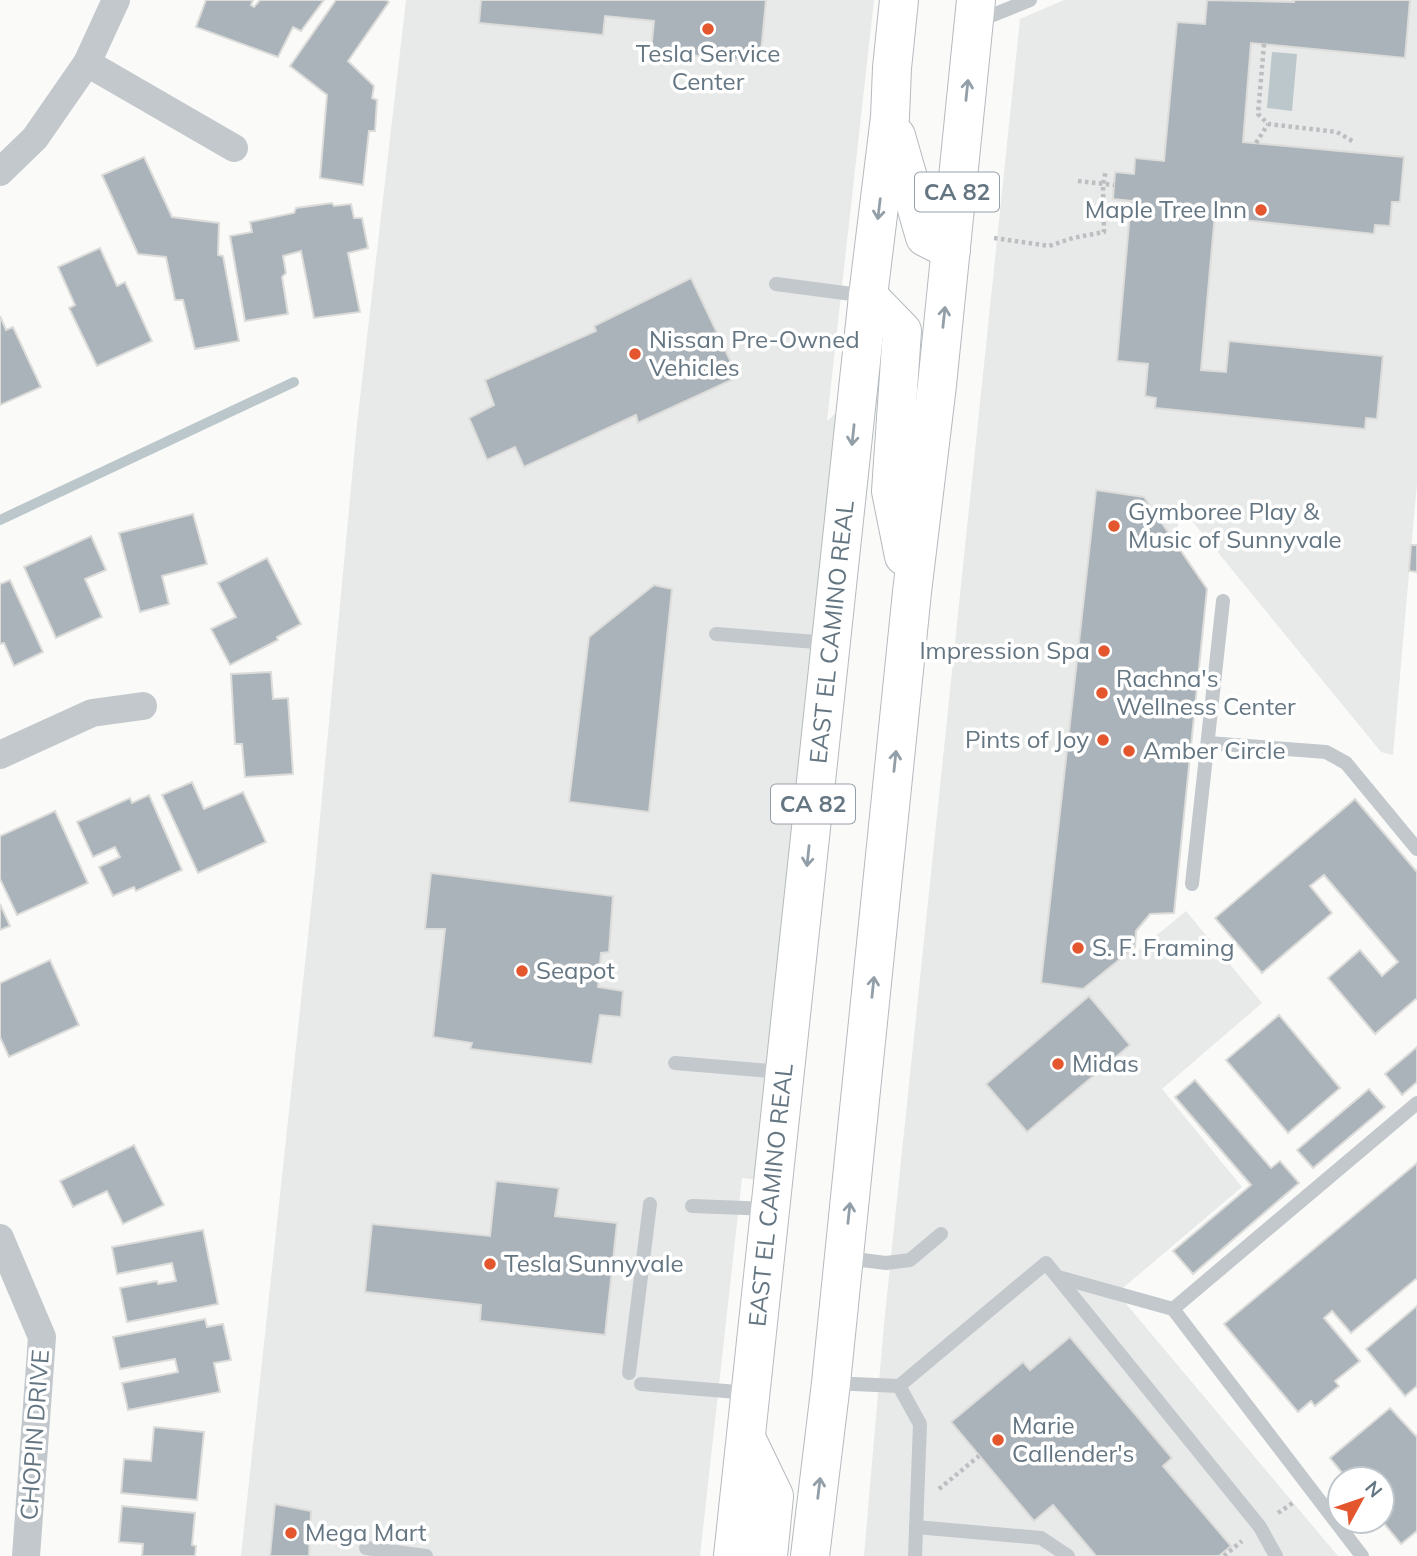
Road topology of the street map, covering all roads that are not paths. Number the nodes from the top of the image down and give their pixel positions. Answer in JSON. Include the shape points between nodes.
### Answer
{"nodes":[{"id":1,"x":116,"y":0,"type":"edge"},
{"id":2,"x":900,"y":0,"type":"edge"},
{"id":3,"x":1030,"y":0,"type":"edge"},
{"id":4,"x":975,"y":11,"type":"edge"},
{"id":5,"x":88,"y":63,"type":"junction"},
{"id":6,"x":890,"y":117,"type":"junction"},
{"id":7,"x":234,"y":148,"type":"dead end"},
{"id":8,"x":0,"y":172,"type":"edge"},
{"id":9,"x":951,"y":250,"type":"junction"},
{"id":10,"x":776,"y":284,"type":"dead end"},
{"id":11,"x":868,"y":296,"type":"junction"},
{"id":12,"x":912,"y":592,"type":"junction"},
{"id":13,"x":1223,"y":601,"type":"dead end"},
{"id":14,"x":716,"y":634,"type":"dead end"},
{"id":15,"x":831,"y":643,"type":"junction"},
{"id":16,"x":142,"y":706,"type":"dead end"},
{"id":17,"x":1208,"y":743,"type":"junction"},
{"id":18,"x":0,"y":755,"type":"edge"},
{"id":19,"x":1417,"y":849,"type":"edge"},
{"id":20,"x":1192,"y":884,"type":"dead end"},
{"id":21,"x":675,"y":1063,"type":"dead end"},
{"id":22,"x":784,"y":1072,"type":"junction"},
{"id":23,"x":1417,"y":1103,"type":"edge"},
{"id":24,"x":650,"y":1204,"type":"dead end"},
{"id":25,"x":692,"y":1206,"type":"dead end"},
{"id":26,"x":770,"y":1209,"type":"junction"},
{"id":27,"x":941,"y":1234,"type":"dead end"},
{"id":28,"x":0,"y":1238,"type":"edge"},
{"id":29,"x":845,"y":1257,"type":"junction"},
{"id":30,"x":1058,"y":1277,"type":"junction"},
{"id":31,"x":1173,"y":1309,"type":"junction"},
{"id":32,"x":629,"y":1373,"type":"dead end"},
{"id":33,"x":831,"y":1383,"type":"junction"},
{"id":34,"x":641,"y":1384,"type":"dead end"},
{"id":35,"x":899,"y":1386,"type":"junction"},
{"id":36,"x":750,"y":1393,"type":"junction"},
{"id":37,"x":746,"y":1438,"type":"junction"},
{"id":38,"x":916,"y":1527,"type":"junction"},
{"id":39,"x":366,"y":1548,"type":"dead end"},
{"id":40,"x":26,"y":1556,"type":"edge"},
{"id":41,"x":426,"y":1556,"type":"edge"},
{"id":42,"x":733,"y":1556,"type":"edge"},
{"id":43,"x":768,"y":1556,"type":"edge"},
{"id":44,"x":810,"y":1556,"type":"edge"},
{"id":45,"x":915,"y":1556,"type":"edge"},
{"id":46,"x":1068,"y":1556,"type":"edge"},
{"id":47,"x":1276,"y":1556,"type":"edge"},
{"id":48,"x":1362,"y":1556,"type":"edge"}],
"edges":[{"from":1,"to":5,"type":"street"},
{"from":2,"to":6,"type":"main road","name":"EAST EL CAMINO REAL","number":"CA 82"},
{"from":3,"to":4,"type":"lane"},
{"from":9,"to":4,"type":"main road","number":"CA 82","one_way":true},
{"from":5,"to":7,"type":"street"},
{"from":5,"to":8,"type":"street","via":[[35,138]]},
{"from":6,"to":9,"type":"main road","via":[[925,237]]},
{"from":6,"to":11,"type":"main road","name":"EAST EL CAMINO REAL","number":"CA 82","one_way":true},
{"from":12,"to":9,"type":"main road","number":"CA 82","one_way":true},
{"from":10,"to":11,"type":"lane"},
{"from":11,"to":12,"type":"main road","via":[[902,331],[891,491]]},
{"from":11,"to":15,"type":"main road","name":"EAST EL CAMINO REAL","number":"CA 82","one_way":true},
{"from":29,"to":12,"type":"main road","number":"CA 82","one_way":true},
{"from":13,"to":17,"type":"lane"},
{"from":14,"to":15,"type":"lane"},
{"from":15,"to":22,"type":"main road","name":"EAST EL CAMINO REAL","number":"CA 82","one_way":true},
{"from":16,"to":18,"type":"street","via":[[92,713]]},
{"from":17,"to":19,"type":"lane","via":[[1326,752],[1346,763]]},
{"from":17,"to":20,"type":"lane"},
{"from":21,"to":22,"type":"lane"},
{"from":22,"to":26,"type":"main road","name":"EAST EL CAMINO REAL","number":"CA 82"},
{"from":23,"to":31,"type":"lane"},
{"from":24,"to":32,"type":"lane"},
{"from":25,"to":26,"type":"lane"},
{"from":26,"to":36,"type":"main road","name":"EAST EL CAMINO REAL","number":"CA 82"},
{"from":27,"to":29,"type":"lane","via":[[910,1260],[886,1263]]},
{"from":28,"to":40,"type":"street","name":"CHOPIN DRIVE","via":[[42,1337]]},
{"from":29,"to":33,"type":"main road","number":"CA 82"},
{"from":30,"to":31,"type":"lane"},
{"from":30,"to":35,"type":"lane","via":[[1046,1263]]},
{"from":30,"to":47,"type":"lane","via":[[1260,1527]]},
{"from":31,"to":48,"type":"lane"},
{"from":33,"to":35,"type":"lane"},
{"from":44,"to":33,"type":"main road","number":"CA 82","one_way":true},
{"from":34,"to":36,"type":"lane"},
{"from":35,"to":38,"type":"lane","via":[[920,1424]]},
{"from":36,"to":37,"type":"main road","name":"EAST EL CAMINO REAL","number":"CA 82"},
{"from":37,"to":42,"type":"main road","name":"EAST EL CAMINO REAL","number":"CA 82"},
{"from":37,"to":43,"type":"main road","via":[[774,1496]]},
{"from":38,"to":45,"type":"lane"},
{"from":38,"to":46,"type":"lane","via":[[1041,1538]]},
{"from":39,"to":41,"type":"lane"}]}
